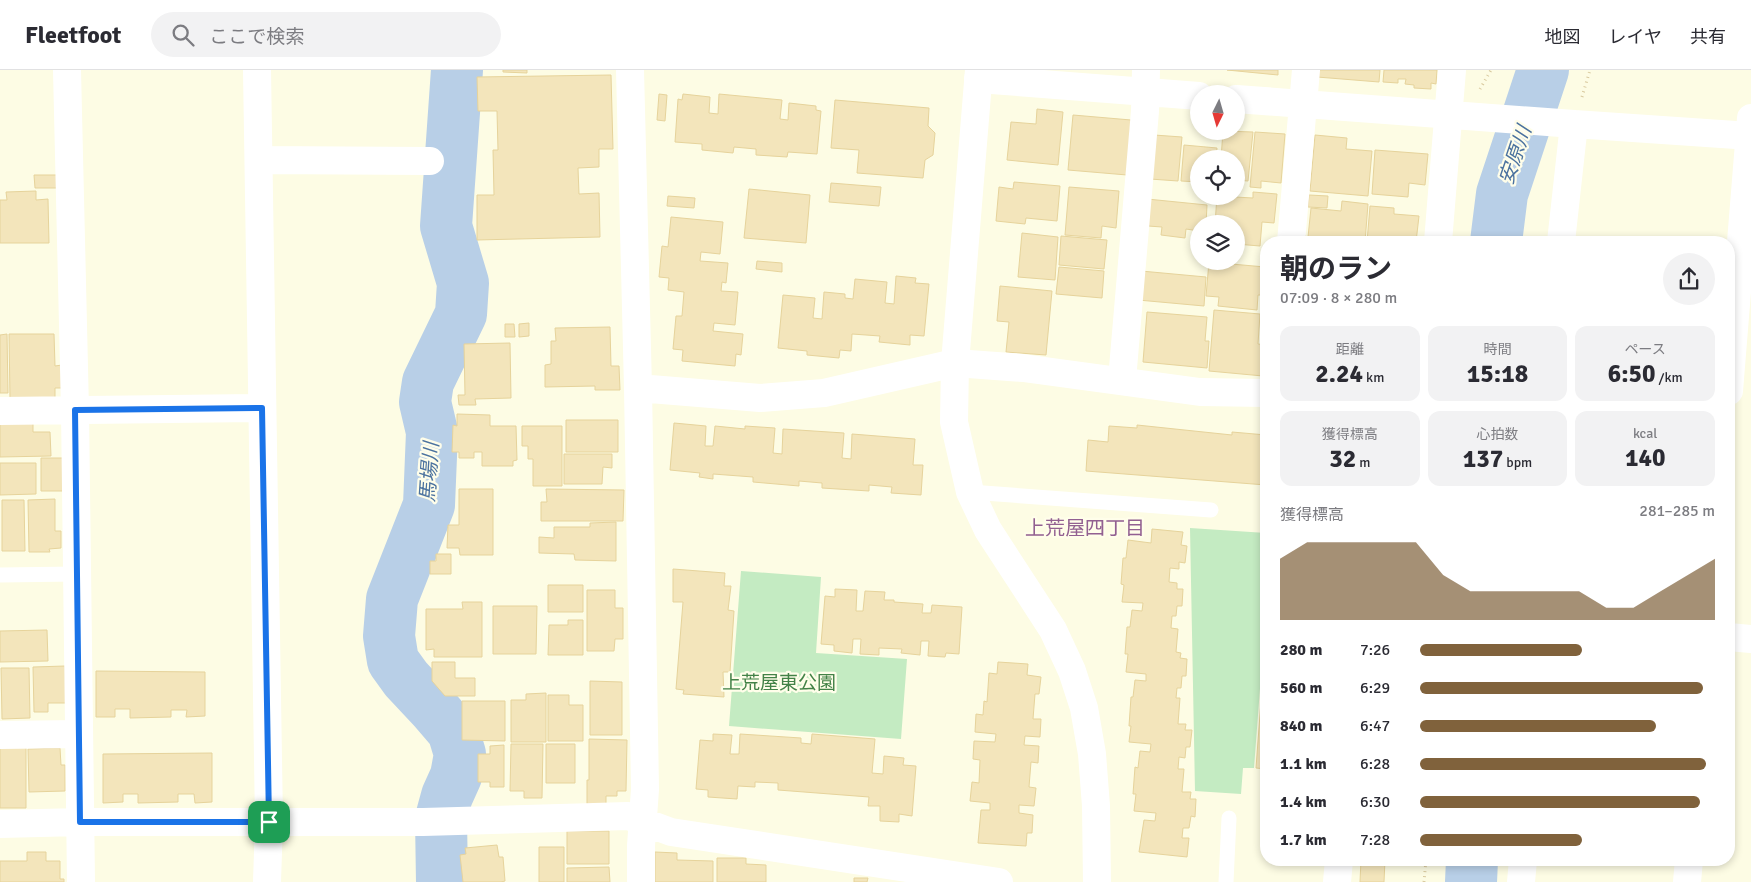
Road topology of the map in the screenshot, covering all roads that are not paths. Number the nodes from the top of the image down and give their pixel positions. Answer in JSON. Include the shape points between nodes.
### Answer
{"nodes":[{"id":1,"x":68,"y":70,"type":"edge"},
{"id":2,"x":257,"y":70,"type":"edge"},
{"id":3,"x":630,"y":70,"type":"edge"},
{"id":4,"x":1306,"y":70,"type":"edge"},
{"id":5,"x":1452,"y":70,"type":"edge"},
{"id":6,"x":979,"y":74,"type":"edge"},
{"id":7,"x":1146,"y":81,"type":"edge"},
{"id":8,"x":1190,"y":93,"type":"edge"},
{"id":9,"x":1245,"y":100,"type":"edge"},
{"id":10,"x":1302,"y":103,"type":"junction"},
{"id":11,"x":1448,"y":115,"type":"junction"},
{"id":12,"x":1570,"y":124,"type":"junction"},
{"id":13,"x":1750,"y":129,"type":"edge"},
{"id":14,"x":259,"y":160,"type":"junction"},
{"id":15,"x":430,"y":161,"type":"dead end"},
{"id":16,"x":1291,"y":236,"type":"edge"},
{"id":17,"x":1438,"y":236,"type":"edge"},
{"id":18,"x":1561,"y":236,"type":"edge"},
{"id":19,"x":1735,"y":316,"type":"edge"},
{"id":20,"x":955,"y":363,"type":"junction"},
{"id":21,"x":1122,"y":380,"type":"junction"},
{"id":22,"x":638,"y":388,"type":"junction"},
{"id":23,"x":1260,"y":393,"type":"edge"},
{"id":24,"x":262,"y":408,"type":"junction"},
{"id":25,"x":75,"y":410,"type":"junction"},
{"id":26,"x":0,"y":411,"type":"edge"},
{"id":27,"x":970,"y":492,"type":"junction"},
{"id":28,"x":1211,"y":510,"type":"dead end"},
{"id":29,"x":77,"y":574,"type":"junction"},
{"id":30,"x":0,"y":575,"type":"edge"},
{"id":31,"x":1735,"y":638,"type":"edge"},
{"id":32,"x":1751,"y":639,"type":"edge"},
{"id":33,"x":79,"y":734,"type":"junction"},
{"id":34,"x":0,"y":735,"type":"edge"},
{"id":35,"x":1229,"y":818,"type":"dead end"},
{"id":36,"x":80,"y":822,"type":"junction"},
{"id":37,"x":269,"y":822,"type":"junction"},
{"id":38,"x":643,"y":822,"type":"junction"},
{"id":39,"x":0,"y":824,"type":"edge"},
{"id":40,"x":1338,"y":866,"type":"edge"},
{"id":41,"x":1522,"y":866,"type":"edge"},
{"id":42,"x":1688,"y":866,"type":"edge"},
{"id":43,"x":972,"y":880,"type":"edge"},
{"id":44,"x":81,"y":882,"type":"edge"},
{"id":45,"x":267,"y":882,"type":"edge"},
{"id":46,"x":641,"y":882,"type":"edge"},
{"id":47,"x":999,"y":882,"type":"edge"},
{"id":48,"x":1098,"y":882,"type":"edge"},
{"id":49,"x":1226,"y":882,"type":"edge"},
{"id":50,"x":1337,"y":882,"type":"edge"},
{"id":51,"x":1521,"y":882,"type":"edge"},
{"id":52,"x":1687,"y":882,"type":"edge"}],
"edges":[{"from":1,"to":25,"type":"street"},
{"from":2,"to":14,"type":"street"},
{"from":3,"to":22,"type":"street"},
{"from":4,"to":10,"type":"street"},
{"from":5,"to":11,"type":"street"},
{"from":6,"to":7,"type":"street"},
{"from":6,"to":20,"type":"street"},
{"from":7,"to":8,"type":"street"},
{"from":7,"to":21,"type":"street"},
{"from":9,"to":10,"type":"street"},
{"from":10,"to":11,"type":"street"},
{"from":10,"to":16,"type":"street"},
{"from":11,"to":12,"type":"street"},
{"from":11,"to":17,"type":"street"},
{"from":12,"to":13,"type":"street"},
{"from":12,"to":18,"type":"street"},
{"from":13,"to":19,"type":"street"},
{"from":14,"to":15,"type":"street"},
{"from":14,"to":24,"type":"street"},
{"from":20,"to":21,"type":"street"},
{"from":20,"to":22,"type":"street","via":[[824,393],[760,398]]},
{"from":20,"to":27,"type":"street","via":[[954,422]]},
{"from":21,"to":23,"type":"street","via":[[1200,392]]},
{"from":22,"to":38,"type":"street"},
{"from":24,"to":25,"type":"street"},
{"from":24,"to":37,"type":"street"},
{"from":25,"to":26,"type":"street"},
{"from":25,"to":29,"type":"street"},
{"from":27,"to":28,"type":"lane"},
{"from":27,"to":48,"type":"street","via":[[988,530],[1052,630],[1072,671],[1084,708],[1092,754]]},
{"from":29,"to":30,"type":"lane"},
{"from":29,"to":33,"type":"street"},
{"from":31,"to":32,"type":"street"},
{"from":33,"to":34,"type":"street"},
{"from":33,"to":36,"type":"street"},
{"from":35,"to":49,"type":"lane"},
{"from":36,"to":37,"type":"street"},
{"from":36,"to":39,"type":"street"},
{"from":36,"to":44,"type":"street"},
{"from":37,"to":38,"type":"street","via":[[423,822],[628,816]]},
{"from":37,"to":45,"type":"street"},
{"from":38,"to":43,"type":"street","via":[[671,832]]},
{"from":38,"to":46,"type":"street"},
{"from":40,"to":50,"type":"street"},
{"from":41,"to":51,"type":"street"},
{"from":42,"to":52,"type":"street"},
{"from":43,"to":47,"type":"street"}]}
